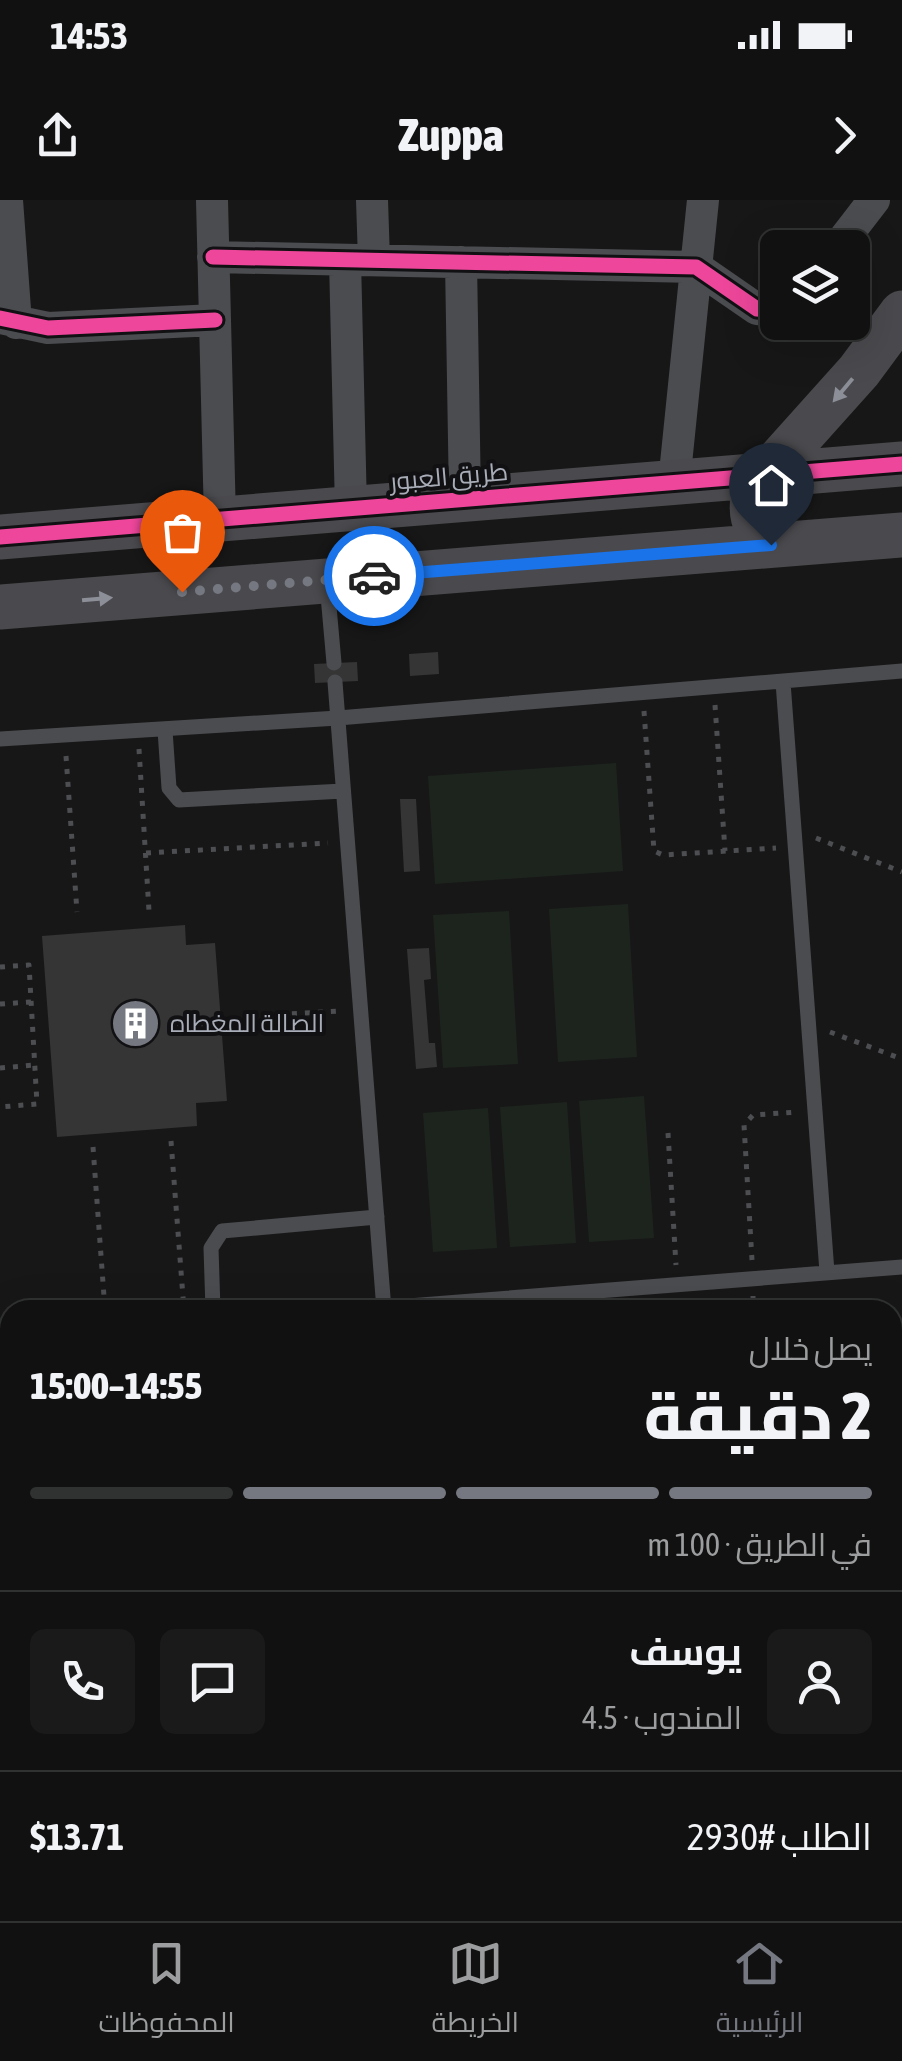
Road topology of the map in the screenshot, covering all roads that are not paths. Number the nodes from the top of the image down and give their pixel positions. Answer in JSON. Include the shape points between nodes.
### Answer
{"nodes":[{"id":1,"x":7,"y":200,"type":"edge"},
{"id":2,"x":212,"y":200,"type":"edge"},
{"id":3,"x":372,"y":200,"type":"edge"},
{"id":4,"x":703,"y":200,"type":"edge"},
{"id":5,"x":874,"y":200,"type":"edge"},
{"id":6,"x":851,"y":230,"type":"edge"},
{"id":7,"x":214,"y":257,"type":"junction"},
{"id":8,"x":359,"y":260,"type":"junction"},
{"id":9,"x":461,"y":262,"type":"junction"},
{"id":10,"x":696,"y":266,"type":"junction"},
{"id":11,"x":760,"y":309,"type":"edge"},
{"id":12,"x":902,"y":313,"type":"edge"},
{"id":13,"x":8,"y":320,"type":"edge"},
{"id":14,"x":215,"y":320,"type":"junction"},
{"id":15,"x":900,"y":458,"type":"edge"},
{"id":16,"x":764,"y":475,"type":"junction"},
{"id":17,"x":674,"y":482,"type":"junction"},
{"id":18,"x":465,"y":500,"type":"junction"},
{"id":19,"x":351,"y":508,"type":"junction"},
{"id":20,"x":220,"y":520,"type":"junction"},
{"id":21,"x":902,"y":534,"type":"edge"},
{"id":22,"x":0,"y":537,"type":"edge"},
{"id":23,"x":856,"y":538,"type":"junction"},
{"id":24,"x":771,"y":545,"type":"junction"},
{"id":25,"x":327,"y":580,"type":"junction"},
{"id":26,"x":0,"y":607,"type":"edge"},
{"id":27,"x":334,"y":662,"type":"dead end"},
{"id":28,"x":902,"y":670,"type":"edge"},
{"id":29,"x":335,"y":682,"type":"dead end"},
{"id":30,"x":783,"y":682,"type":"junction"},
{"id":31,"x":338,"y":718,"type":"junction"},
{"id":32,"x":165,"y":730,"type":"junction"},
{"id":33,"x":0,"y":739,"type":"edge"},
{"id":34,"x":344,"y":792,"type":"junction"},
{"id":35,"x":377,"y":1217,"type":"junction"},
{"id":36,"x":902,"y":1266,"type":"edge"},
{"id":37,"x":827,"y":1272,"type":"junction"},
{"id":38,"x":213,"y":1300,"type":"edge"},
{"id":39,"x":383,"y":1300,"type":"edge"},
{"id":40,"x":490,"y":1300,"type":"edge"}],
"edges":[{"from":1,"to":13,"type":"street"},
{"from":2,"to":7,"type":"street"},
{"from":3,"to":8,"type":"street"},
{"from":4,"to":10,"type":"street"},
{"from":5,"to":6,"type":"street"},
{"from":7,"to":8,"type":"street"},
{"from":7,"to":14,"type":"street"},
{"from":8,"to":9,"type":"street"},
{"from":8,"to":19,"type":"street"},
{"from":9,"to":10,"type":"street"},
{"from":9,"to":18,"type":"street"},
{"from":10,"to":11,"type":"street"},
{"from":10,"to":17,"type":"street"},
{"from":12,"to":16,"type":"street","one_way":true,"via":[[814,425]]},
{"from":13,"to":14,"type":"street","via":[[48,328]]},
{"from":14,"to":20,"type":"street"},
{"from":15,"to":16,"type":"street","name":"طريق العبور"},
{"from":15,"to":23,"type":"street"},
{"from":16,"to":17,"type":"street","name":"طريق العبور"},
{"from":16,"to":24,"type":"street","via":[[751,512]]},
{"from":17,"to":18,"type":"street","name":"طريق العبور"},
{"from":18,"to":19,"type":"street","name":"طريق العبور"},
{"from":19,"to":20,"type":"street","name":"طريق العبور"},
{"from":20,"to":22,"type":"street","name":"طريق العبور"},
{"from":21,"to":23,"type":"street"},
{"from":23,"to":24,"type":"street"},
{"from":24,"to":25,"type":"street"},
{"from":26,"to":25,"type":"street","one_way":true},
{"from":25,"to":27,"type":"lane"},
{"from":28,"to":30,"type":"lane"},
{"from":29,"to":31,"type":"lane"},
{"from":30,"to":31,"type":"lane"},
{"from":30,"to":37,"type":"lane"},
{"from":31,"to":32,"type":"lane"},
{"from":31,"to":34,"type":"lane"},
{"from":32,"to":33,"type":"lane"},
{"from":32,"to":34,"type":"lane","via":[[169,788],[179,800]]},
{"from":34,"to":35,"type":"lane"},
{"from":35,"to":38,"type":"lane","via":[[222,1232],[210,1248]]},
{"from":35,"to":39,"type":"lane"},
{"from":36,"to":37,"type":"lane"},
{"from":37,"to":40,"type":"lane"}]}
